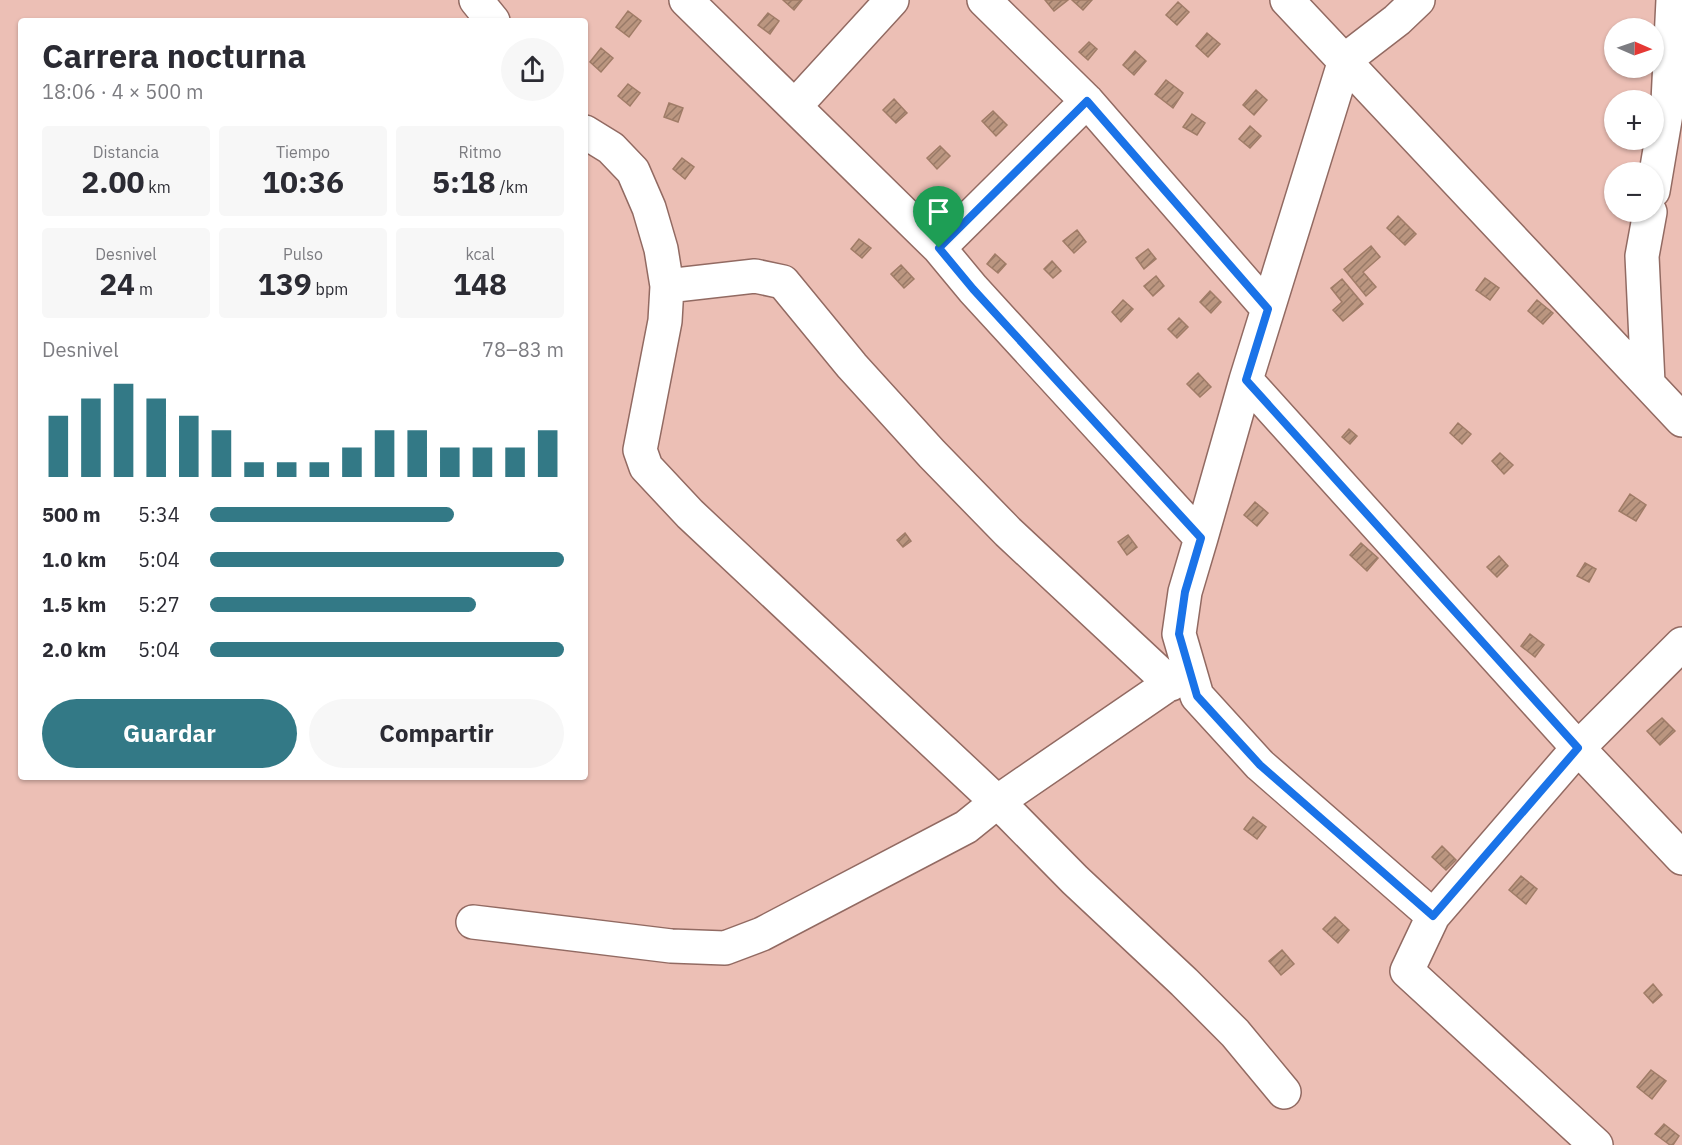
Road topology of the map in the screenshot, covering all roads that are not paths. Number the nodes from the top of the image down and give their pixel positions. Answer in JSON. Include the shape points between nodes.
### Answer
{"nodes":[{"id":1,"x":477,"y":0,"type":"edge"},
{"id":2,"x":686,"y":0,"type":"edge"},
{"id":3,"x":892,"y":0,"type":"edge"},
{"id":4,"x":984,"y":0,"type":"edge"},
{"id":5,"x":1287,"y":0,"type":"edge"},
{"id":6,"x":1418,"y":0,"type":"edge"},
{"id":7,"x":1673,"y":0,"type":"edge"},
{"id":8,"x":491,"y":18,"type":"edge"},
{"id":9,"x":1345,"y":60,"type":"junction"},
{"id":10,"x":1087,"y":101,"type":"junction"},
{"id":11,"x":795,"y":106,"type":"junction"},
{"id":12,"x":588,"y":134,"type":"edge"},
{"id":13,"x":1658,"y":162,"type":"edge"},
{"id":14,"x":1648,"y":222,"type":"edge"},
{"id":15,"x":939,"y":248,"type":"junction"},
{"id":16,"x":667,"y":286,"type":"junction"},
{"id":17,"x":1268,"y":309,"type":"junction"},
{"id":18,"x":1246,"y":380,"type":"junction"},
{"id":19,"x":1648,"y":383,"type":"junction"},
{"id":20,"x":1682,"y":420,"type":"edge"},
{"id":21,"x":1201,"y":538,"type":"junction"},
{"id":22,"x":1682,"y":644,"type":"edge"},
{"id":23,"x":1179,"y":677,"type":"junction"},
{"id":24,"x":1578,"y":748,"type":"junction"},
{"id":25,"x":997,"y":802,"type":"junction"},
{"id":26,"x":1682,"y":858,"type":"edge"},
{"id":27,"x":1433,"y":916,"type":"junction"},
{"id":28,"x":473,"y":922,"type":"dead end"},
{"id":29,"x":1284,"y":1092,"type":"dead end"},
{"id":30,"x":1596,"y":1145,"type":"edge"}],
"edges":[{"from":1,"to":8,"type":"street"},
{"from":2,"to":11,"type":"street"},
{"from":3,"to":11,"type":"street"},
{"from":4,"to":10,"type":"street"},
{"from":5,"to":9,"type":"street"},
{"from":6,"to":9,"type":"street"},
{"from":7,"to":13,"type":"street","via":[[1668,102]]},
{"from":9,"to":17,"type":"street"},
{"from":9,"to":19,"type":"street"},
{"from":10,"to":15,"type":"street"},
{"from":10,"to":17,"type":"street"},
{"from":11,"to":15,"type":"street"},
{"from":12,"to":16,"type":"street","via":[[611,148],[633,171],[649,208]]},
{"from":14,"to":19,"type":"street","via":[[1642,256]]},
{"from":15,"to":21,"type":"street"},
{"from":16,"to":23,"type":"street","via":[[755,276],[783,282],[852,366],[1008,532]]},
{"from":16,"to":25,"type":"street","via":[[640,450],[646,467],[690,514]]},
{"from":17,"to":18,"type":"street"},
{"from":18,"to":21,"type":"street"},
{"from":18,"to":24,"type":"street"},
{"from":19,"to":20,"type":"street"},
{"from":21,"to":23,"type":"street","via":[[1185,592],[1179,634]]},
{"from":22,"to":24,"type":"street"},
{"from":23,"to":25,"type":"street"},
{"from":23,"to":27,"type":"street","via":[[1260,765]]},
{"from":24,"to":26,"type":"street"},
{"from":24,"to":27,"type":"street"},
{"from":25,"to":28,"type":"street","via":[[966,827],[762,934],[725,948],[671,946]]},
{"from":25,"to":29,"type":"street","via":[[1235,1033]]},
{"from":27,"to":30,"type":"street","via":[[1407,971]]}]}
